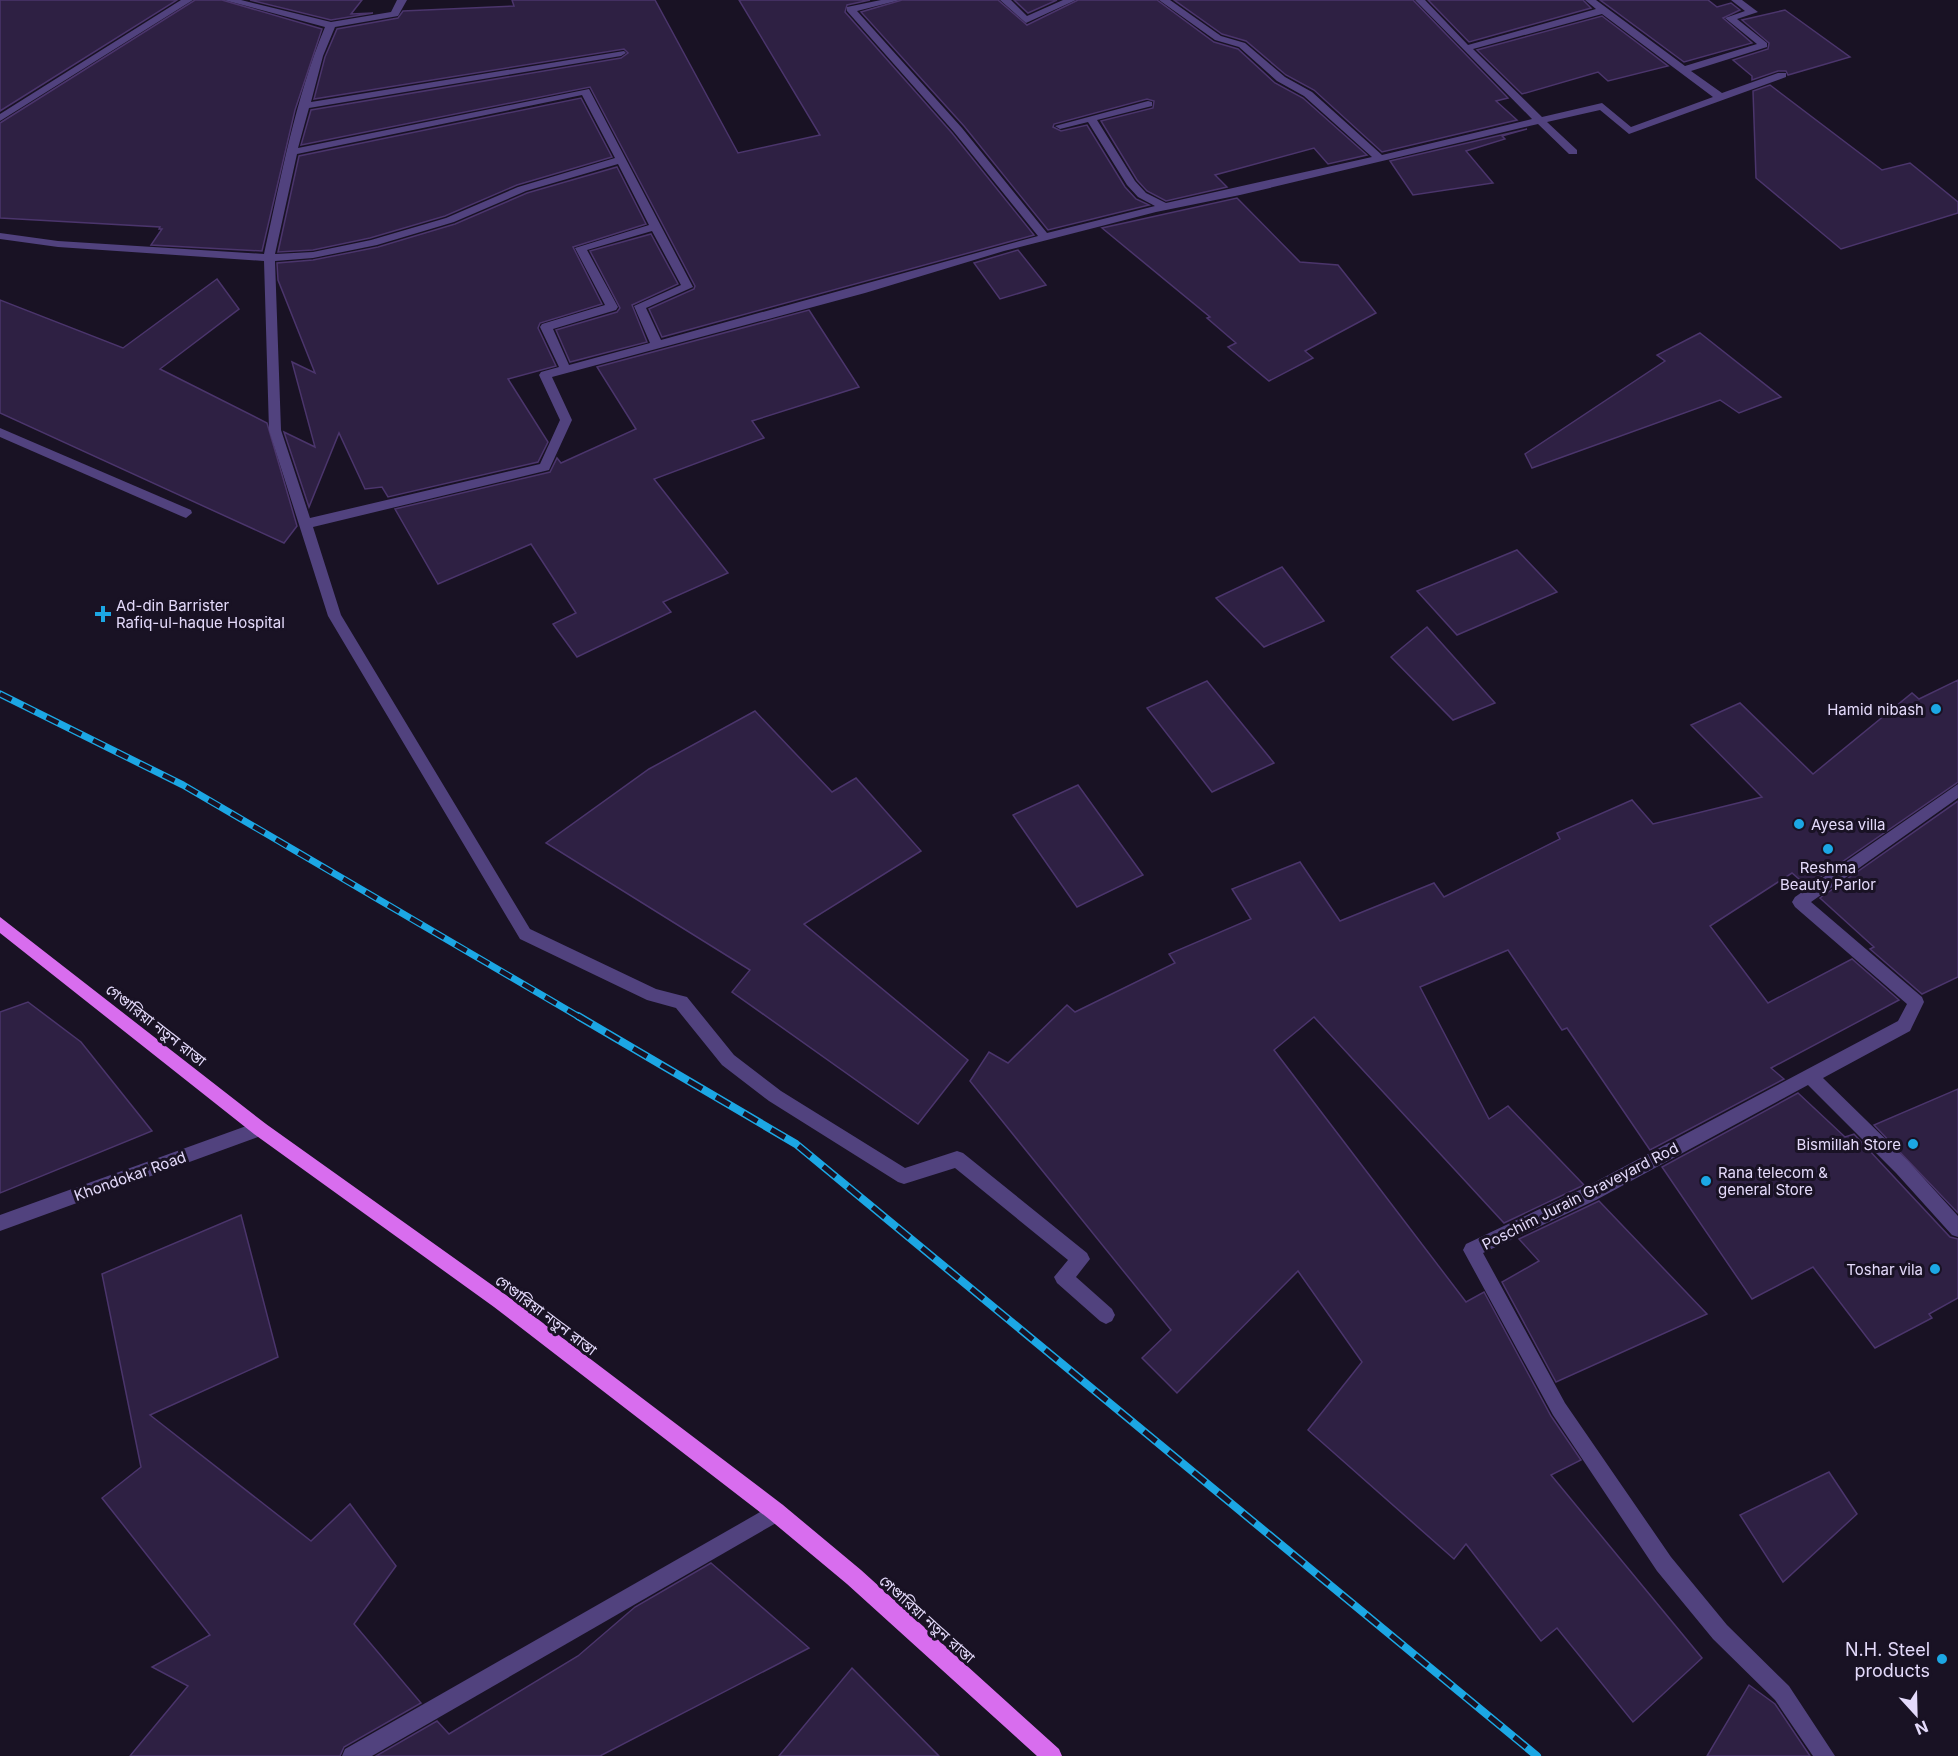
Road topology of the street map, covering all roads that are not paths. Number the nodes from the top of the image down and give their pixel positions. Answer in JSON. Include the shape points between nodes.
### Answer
{"nodes":[{"id":1,"x":188,"y":0,"type":"edge"},
{"id":2,"x":229,"y":0,"type":"edge"},
{"id":3,"x":402,"y":0,"type":"edge"},
{"id":4,"x":895,"y":0,"type":"edge"},
{"id":5,"x":1005,"y":0,"type":"edge"},
{"id":6,"x":1071,"y":0,"type":"edge"},
{"id":7,"x":1164,"y":0,"type":"edge"},
{"id":8,"x":1420,"y":0,"type":"edge"},
{"id":9,"x":1590,"y":0,"type":"edge"},
{"id":10,"x":1736,"y":0,"type":"edge"},
{"id":11,"x":1604,"y":10,"type":"junction"},
{"id":12,"x":330,"y":25,"type":"junction"},
{"id":13,"x":1467,"y":48,"type":"junction"},
{"id":14,"x":621,"y":53,"type":"dead end"},
{"id":15,"x":1683,"y":70,"type":"junction"},
{"id":16,"x":1782,"y":75,"type":"dead end"},
{"id":17,"x":1719,"y":96,"type":"junction"},
{"id":18,"x":1148,"y":104,"type":"dead end"},
{"id":19,"x":305,"y":106,"type":"junction"},
{"id":20,"x":0,"y":118,"type":"edge"},
{"id":21,"x":1091,"y":119,"type":"junction"},
{"id":22,"x":1540,"y":121,"type":"junction"},
{"id":23,"x":1060,"y":126,"type":"dead end"},
{"id":24,"x":292,"y":152,"type":"junction"},
{"id":25,"x":1573,"y":152,"type":"dead end"},
{"id":26,"x":1380,"y":159,"type":"junction"},
{"id":27,"x":621,"y":160,"type":"junction"},
{"id":28,"x":1167,"y":208,"type":"junction"},
{"id":29,"x":656,"y":226,"type":"junction"},
{"id":30,"x":0,"y":236,"type":"edge"},
{"id":31,"x":1045,"y":238,"type":"junction"},
{"id":32,"x":269,"y":258,"type":"junction"},
{"id":33,"x":657,"y":345,"type":"junction"},
{"id":34,"x":566,"y":370,"type":"junction"},
{"id":35,"x":0,"y":432,"type":"edge"},
{"id":36,"x":186,"y":513,"type":"dead end"},
{"id":37,"x":305,"y":524,"type":"junction"},
{"id":38,"x":1958,"y":790,"type":"edge"},
{"id":39,"x":0,"y":924,"type":"edge"},
{"id":40,"x":1809,"y":1075,"type":"junction"},
{"id":41,"x":260,"y":1129,"type":"junction"},
{"id":42,"x":0,"y":1223,"type":"edge"},
{"id":43,"x":1958,"y":1229,"type":"edge"},
{"id":44,"x":1106,"y":1316,"type":"dead end"},
{"id":45,"x":776,"y":1512,"type":"junction"},
{"id":46,"x":352,"y":1756,"type":"edge"},
{"id":47,"x":1052,"y":1756,"type":"edge"},
{"id":48,"x":1825,"y":1756,"type":"edge"}],
"edges":[{"from":1,"to":20,"type":"street"},
{"from":2,"to":12,"type":"street"},
{"from":3,"to":12,"type":"street","via":[[394,14]]},
{"from":4,"to":31,"type":"street","via":[[850,9],[958,130]]},
{"from":5,"to":6,"type":"street","via":[[1026,20]]},
{"from":7,"to":26,"type":"street","via":[[1218,38],[1242,45],[1281,79],[1308,94]]},
{"from":8,"to":13,"type":"street"},
{"from":9,"to":11,"type":"street"},
{"from":10,"to":15,"type":"street","via":[[1753,12],[1730,18],[1764,45]]},
{"from":11,"to":13,"type":"street"},
{"from":11,"to":15,"type":"street"},
{"from":12,"to":19,"type":"street"},
{"from":13,"to":22,"type":"street"},
{"from":14,"to":19,"type":"street"},
{"from":15,"to":17,"type":"street"},
{"from":16,"to":17,"type":"street"},
{"from":17,"to":22,"type":"street","via":[[1629,131],[1602,106]]},
{"from":18,"to":21,"type":"street"},
{"from":19,"to":24,"type":"street"},
{"from":21,"to":23,"type":"street"},
{"from":21,"to":28,"type":"street","via":[[1131,183],[1142,195]]},
{"from":22,"to":25,"type":"street"},
{"from":22,"to":26,"type":"street"},
{"from":24,"to":27,"type":"street","via":[[585,91]]},
{"from":24,"to":32,"type":"street"},
{"from":26,"to":28,"type":"street"},
{"from":27,"to":29,"type":"street"},
{"from":27,"to":32,"type":"street","via":[[522,189],[450,220],[373,243],[313,255]]},
{"from":28,"to":31,"type":"street"},
{"from":29,"to":33,"type":"street","via":[[687,286],[640,306]]},
{"from":29,"to":34,"type":"street","via":[[581,248],[612,307],[546,327]]},
{"from":30,"to":32,"type":"street","via":[[58,244]]},
{"from":31,"to":33,"type":"street"},
{"from":32,"to":37,"type":"street","via":[[275,430]]},
{"from":33,"to":34,"type":"street"},
{"from":34,"to":37,"type":"street","via":[[545,375],[566,420],[545,467]]},
{"from":35,"to":36,"type":"street"},
{"from":37,"to":44,"type":"street","via":[[334,616],[525,934],[653,995],[681,1002],[728,1060],[776,1096],[904,1176],[957,1159],[1081,1259],[1063,1277]]},
{"from":38,"to":40,"type":"street","name":"Poschim Jurain Graveyard Rod","via":[[1800,902],[1916,1002],[1904,1026]]},
{"from":39,"to":41,"type":"main road","name":"গেণ্ডারিয়া নতুন রাস্তা"},
{"from":40,"to":43,"type":"street"},
{"from":40,"to":48,"type":"street","name":"Poschim Jurain Graveyard Rod","via":[[1590,1194],[1472,1250],[1559,1409],[1664,1564],[1720,1632],[1782,1693]]},
{"from":41,"to":42,"type":"street","name":"Khondokar Road"},
{"from":41,"to":45,"type":"main road","name":"গেণ্ডারিয়া নতুন রাস্তা","via":[[500,1301]]},
{"from":45,"to":46,"type":"street"},
{"from":45,"to":47,"type":"main road","name":"গেণ্ডারিয়া নতুন রাস্তা"}]}
